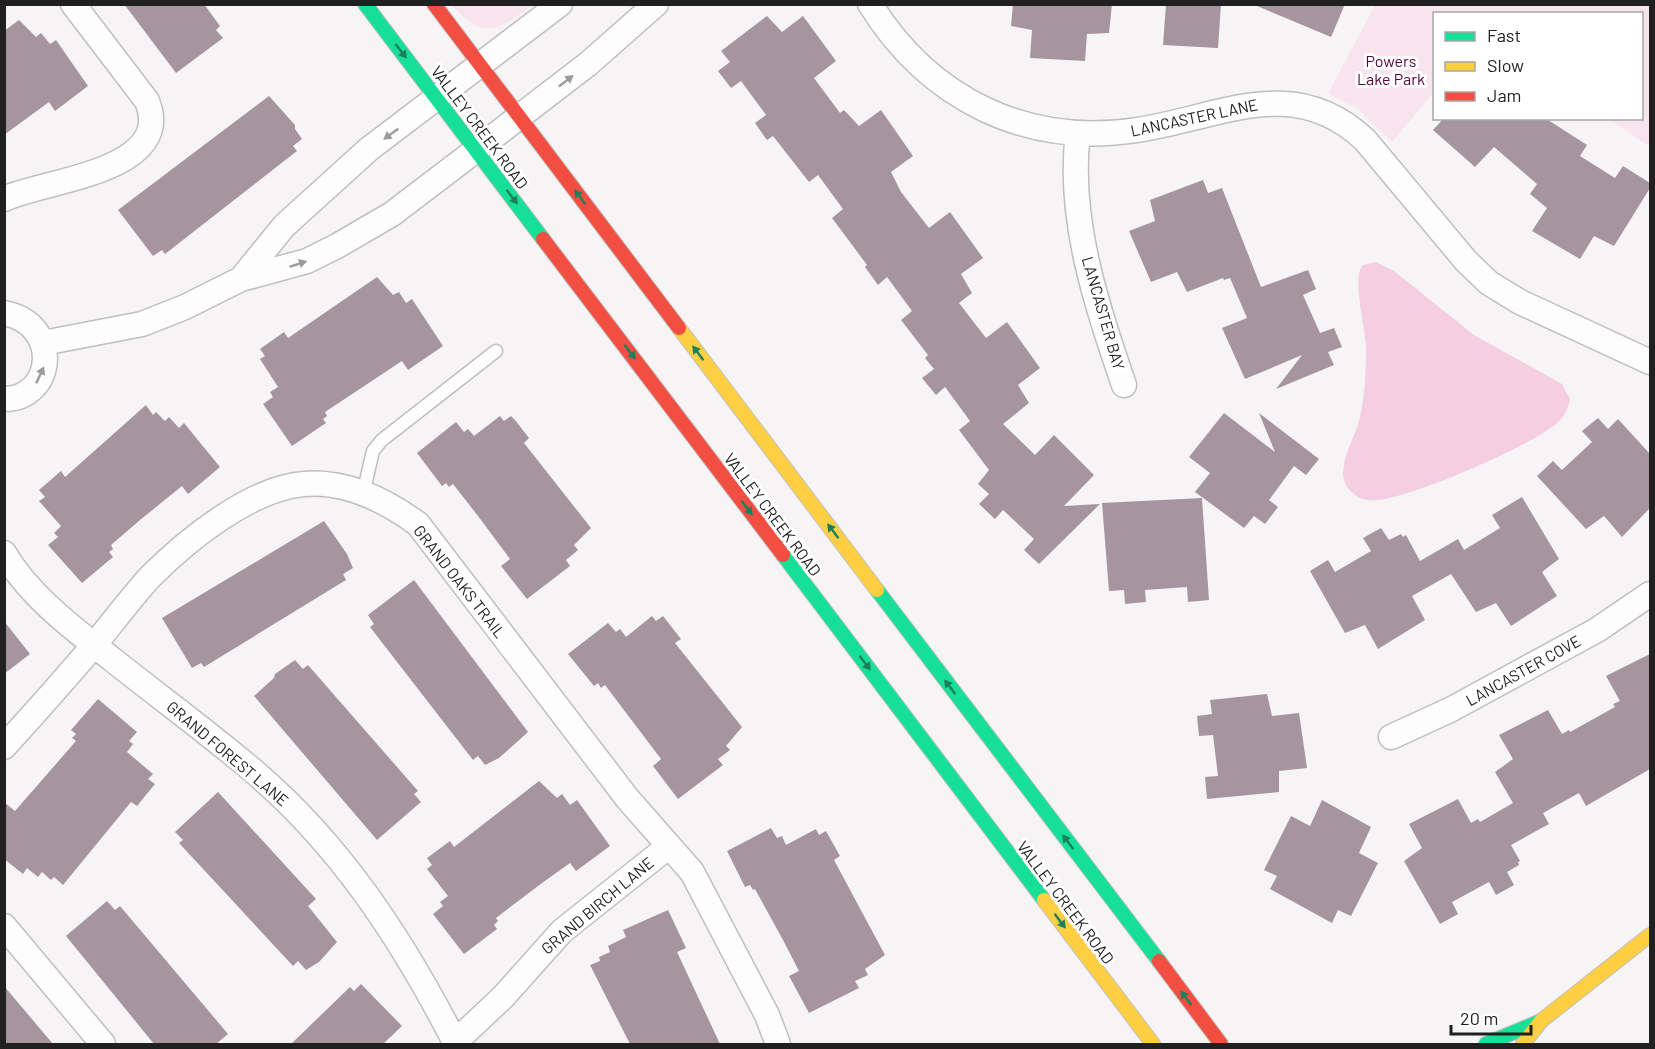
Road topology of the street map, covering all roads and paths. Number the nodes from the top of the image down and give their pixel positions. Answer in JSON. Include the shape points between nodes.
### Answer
{"nodes":[{"id":1,"x":73,"y":4,"type":"edge"},
{"id":2,"x":366,"y":4,"type":"edge"},
{"id":3,"x":434,"y":4,"type":"edge"},
{"id":4,"x":560,"y":4,"type":"edge"},
{"id":5,"x":656,"y":4,"type":"edge"},
{"id":6,"x":870,"y":4,"type":"edge"},
{"id":7,"x":480,"y":65,"type":"junction"},
{"id":8,"x":437,"y":98,"type":"junction"},
{"id":9,"x":520,"y":117,"type":"junction"},
{"id":10,"x":1078,"y":134,"type":"junction"},
{"id":11,"x":477,"y":150,"type":"junction"},
{"id":12,"x":4,"y":199,"type":"edge"},
{"id":13,"x":241,"y":279,"type":"junction"},
{"id":14,"x":4,"y":313,"type":"edge"},
{"id":15,"x":44,"y":343,"type":"junction"},
{"id":16,"x":496,"y":351,"type":"dead end"},
{"id":17,"x":1650,"y":362,"type":"edge"},
{"id":18,"x":1124,"y":385,"type":"dead end"},
{"id":19,"x":4,"y":399,"type":"edge"},
{"id":20,"x":363,"y":494,"type":"junction"},
{"id":21,"x":4,"y":553,"type":"edge"},
{"id":22,"x":1650,"y":594,"type":"edge"},
{"id":23,"x":94,"y":645,"type":"junction"},
{"id":24,"x":1391,"y":737,"type":"dead end"},
{"id":25,"x":4,"y":747,"type":"edge"},
{"id":26,"x":669,"y":846,"type":"junction"},
{"id":27,"x":4,"y":926,"type":"edge"},
{"id":28,"x":1650,"y":935,"type":"edge"},
{"id":29,"x":1541,"y":1021,"type":"junction"},
{"id":30,"x":103,"y":1044,"type":"edge"},
{"id":31,"x":454,"y":1044,"type":"edge"},
{"id":32,"x":778,"y":1044,"type":"edge"},
{"id":33,"x":1153,"y":1044,"type":"edge"},
{"id":34,"x":1221,"y":1044,"type":"edge"},
{"id":35,"x":1486,"y":1044,"type":"edge"},
{"id":36,"x":1523,"y":1044,"type":"edge"}],
"edges":[{"from":1,"to":12,"type":"street","via":[[147,101],[153,115],[152,130],[145,141],[109,167]]},
{"from":2,"to":8,"type":"main road","name":"VALLEY CREEK ROAD","one_way":true},
{"from":3,"to":7,"type":"main road"},
{"from":4,"to":7,"type":"street"},
{"from":9,"to":5,"type":"street","one_way":true,"via":[[595,59]]},
{"from":6,"to":10,"type":"street","name":"LANCASTER LANE","via":[[911,58],[954,93],[1022,124]]},
{"from":7,"to":8,"type":"street"},
{"from":7,"to":9,"type":"main road"},
{"from":8,"to":11,"type":"main road","name":"VALLEY CREEK ROAD"},
{"from":8,"to":13,"type":"street","one_way":true,"via":[[369,150],[284,226]]},
{"from":9,"to":11,"type":"street"},
{"from":34,"to":9,"type":"main road","one_way":true},
{"from":10,"to":17,"type":"street","name":"LANCASTER LANE","via":[[1139,130],[1268,102],[1293,103],[1321,111],[1365,140],[1489,283],[1520,302]]},
{"from":10,"to":18,"type":"street","name":"LANCASTER BAY","via":[[1078,191],[1086,253]]},
{"from":13,"to":11,"type":"street","one_way":true,"via":[[307,261],[337,246],[392,214]]},
{"from":11,"to":33,"type":"main road","name":"VALLEY CREEK ROAD","one_way":true},
{"from":13,"to":15,"type":"street","via":[[141,324]]},
{"from":14,"to":15,"type":"street","via":[[29,322]]},
{"from":19,"to":15,"type":"street","one_way":true,"via":[[23,395],[35,385],[46,358]]},
{"from":16,"to":20,"type":"lane","via":[[382,440],[372,451]]},
{"from":20,"to":23,"type":"street","name":"GRAND OAKS TRAIL","via":[[331,484],[304,484],[250,500],[186,544]]},
{"from":20,"to":26,"type":"street","name":"GRAND OAKS TRAIL","via":[[392,505],[418,525],[627,798]]},
{"from":21,"to":23,"type":"street","name":"GRAND FOREST LANE","via":[[38,596]]},
{"from":22,"to":24,"type":"street","name":"LANCASTER COVE","via":[[1621,616],[1576,641],[1440,715]]},
{"from":23,"to":25,"type":"street","name":"GRAND OAKS TRAIL"},
{"from":23,"to":31,"type":"street","name":"GRAND FOREST LANE","via":[[246,765],[322,837],[398,939]]},
{"from":26,"to":31,"type":"street","name":"GRAND BIRCH LANE","via":[[562,931]]},
{"from":26,"to":32,"type":"street","name":"GRAND OAKS TRAIL","via":[[700,884]]},
{"from":27,"to":30,"type":"street"},
{"from":28,"to":29,"type":"main road"},
{"from":29,"to":35,"type":"main road"},
{"from":29,"to":36,"type":"main road"}]}
